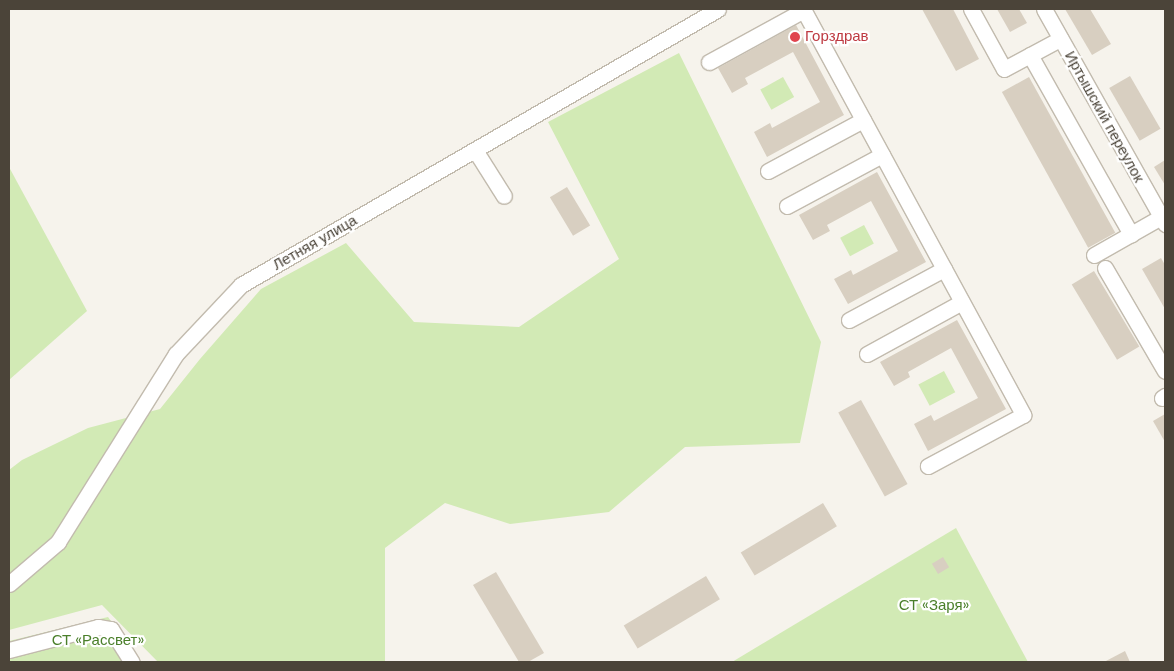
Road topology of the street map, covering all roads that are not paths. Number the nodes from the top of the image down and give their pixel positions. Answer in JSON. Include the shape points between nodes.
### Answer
{"nodes":[{"id":1,"x":718,"y":9,"type":"edge"},
{"id":2,"x":971,"y":9,"type":"edge"},
{"id":3,"x":1044,"y":9,"type":"edge"},
{"id":4,"x":804,"y":10,"type":"edge"},
{"id":5,"x":1060,"y":39,"type":"junction"},
{"id":6,"x":1030,"y":55,"type":"junction"},
{"id":7,"x":709,"y":62,"type":"dead end"},
{"id":8,"x":863,"y":120,"type":"junction"},
{"id":9,"x":475,"y":150,"type":"junction"},
{"id":10,"x":882,"y":154,"type":"junction"},
{"id":11,"x":768,"y":171,"type":"dead end"},
{"id":12,"x":504,"y":196,"type":"dead end"},
{"id":13,"x":787,"y":206,"type":"dead end"},
{"id":14,"x":1163,"y":220,"type":"edge"},
{"id":15,"x":1131,"y":234,"type":"junction"},
{"id":16,"x":1094,"y":255,"type":"dead end"},
{"id":17,"x":1105,"y":268,"type":"dead end"},
{"id":18,"x":944,"y":269,"type":"junction"},
{"id":19,"x":962,"y":302,"type":"junction"},
{"id":20,"x":849,"y":320,"type":"dead end"},
{"id":21,"x":867,"y":354,"type":"dead end"},
{"id":22,"x":1161,"y":355,"type":"edge"},
{"id":23,"x":1165,"y":371,"type":"edge"},
{"id":24,"x":928,"y":466,"type":"dead end"},
{"id":25,"x":9,"y":584,"type":"edge"},
{"id":26,"x":9,"y":650,"type":"edge"},
{"id":27,"x":132,"y":662,"type":"edge"}],
"edges":[{"from":1,"to":9,"type":"street","name":"Летняя улица"},
{"from":2,"to":6,"type":"street","via":[[1004,69]]},
{"from":3,"to":5,"type":"street","name":"Иртышский переулок"},
{"from":4,"to":7,"type":"street"},
{"from":4,"to":8,"type":"street"},
{"from":5,"to":6,"type":"street"},
{"from":5,"to":14,"type":"street","name":"Иртышский переулок"},
{"from":6,"to":15,"type":"street"},
{"from":8,"to":10,"type":"street"},
{"from":8,"to":11,"type":"street"},
{"from":9,"to":12,"type":"street"},
{"from":9,"to":25,"type":"street","name":"Летняя улица","via":[[241,285],[176,354],[58,542]]},
{"from":10,"to":13,"type":"street"},
{"from":10,"to":18,"type":"street"},
{"from":14,"to":15,"type":"street"},
{"from":15,"to":16,"type":"street"},
{"from":17,"to":22,"type":"street"},
{"from":18,"to":19,"type":"street"},
{"from":18,"to":20,"type":"street"},
{"from":19,"to":21,"type":"street"},
{"from":19,"to":24,"type":"street","via":[[1023,415]]},
{"from":22,"to":23,"type":"street"},
{"from":26,"to":27,"type":"street","via":[[98,627],[111,629]]}]}
